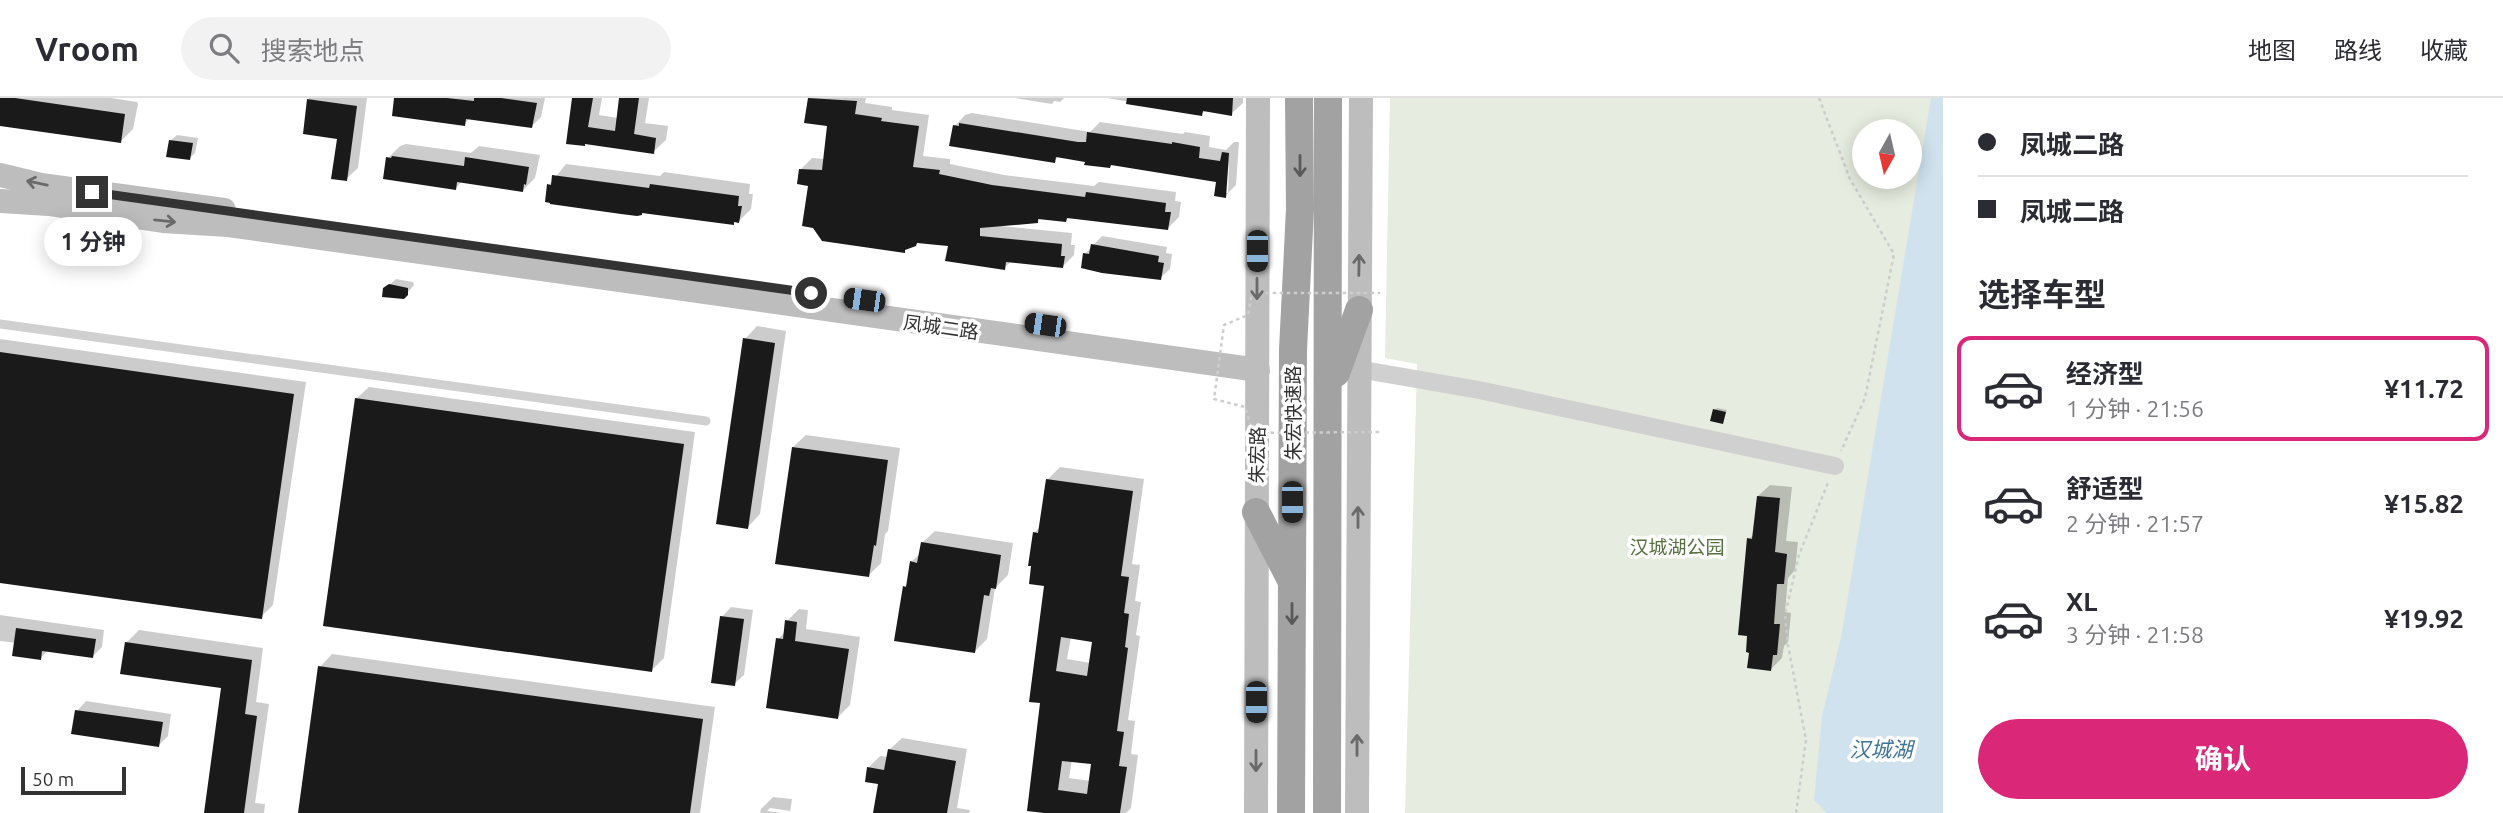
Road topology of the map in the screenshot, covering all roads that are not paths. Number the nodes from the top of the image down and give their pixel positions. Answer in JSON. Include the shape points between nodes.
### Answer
{"nodes":[{"id":1,"x":1258,"y":98,"type":"edge"},
{"id":2,"x":1299,"y":98,"type":"edge"},
{"id":3,"x":1328,"y":98,"type":"edge"},
{"id":4,"x":1361,"y":98,"type":"edge"},
{"id":5,"x":0,"y":175,"type":"edge"},
{"id":6,"x":0,"y":201,"type":"edge"},
{"id":7,"x":1359,"y":310,"type":"junction"},
{"id":8,"x":0,"y":324,"type":"edge"},
{"id":9,"x":1258,"y":362,"type":"junction"},
{"id":10,"x":1358,"y":369,"type":"junction"},
{"id":11,"x":1328,"y":396,"type":"junction"},
{"id":12,"x":706,"y":421,"type":"dead end"},
{"id":13,"x":1835,"y":466,"type":"dead end"},
{"id":14,"x":1256,"y":512,"type":"junction"},
{"id":15,"x":1292,"y":580,"type":"junction"},
{"id":16,"x":1256,"y":813,"type":"edge"},
{"id":17,"x":1291,"y":813,"type":"edge"},
{"id":18,"x":1327,"y":813,"type":"edge"},
{"id":19,"x":1357,"y":813,"type":"edge"}],
"edges":[{"from":1,"to":9,"type":"main road","name":"朱宏路","one_way":true},
{"from":2,"to":15,"type":"highway","name":"朱宏快速路","one_way":true},
{"from":3,"to":11,"type":"highway","name":"朱宏快速路"},
{"from":7,"to":4,"type":"main road","one_way":true},
{"from":9,"to":5,"type":"main road","name":"凤城二路","one_way":true,"via":[[41,185]]},
{"from":6,"to":9,"type":"main road","name":"凤城二路","one_way":true,"via":[[228,225]]},
{"from":7,"to":10,"type":"main road"},
{"from":7,"to":11,"type":"highway"},
{"from":8,"to":12,"type":"lane"},
{"from":9,"to":14,"type":"main road","name":"朱宏路"},
{"from":10,"to":13,"type":"street","via":[[1479,390]]},
{"from":19,"to":10,"type":"main road","one_way":true},
{"from":11,"to":18,"type":"highway","name":"朱宏快速路"},
{"from":14,"to":15,"type":"highway"},
{"from":14,"to":16,"type":"main road","name":"朱宏路","one_way":true},
{"from":15,"to":17,"type":"highway","name":"朱宏快速路","one_way":true}]}
